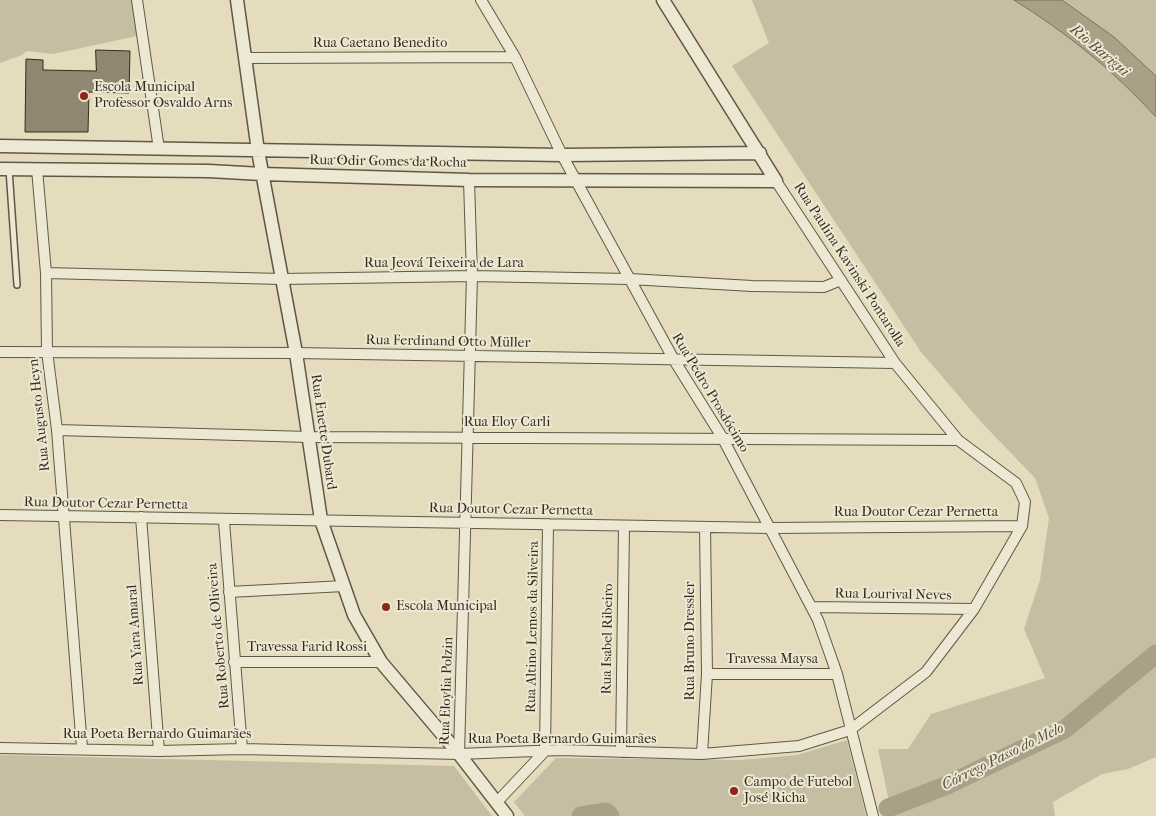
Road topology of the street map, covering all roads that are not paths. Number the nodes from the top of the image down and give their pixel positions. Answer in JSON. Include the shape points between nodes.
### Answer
{"nodes":[{"id":1,"x":137,"y":0,"type":"edge"},
{"id":2,"x":237,"y":0,"type":"edge"},
{"id":3,"x":481,"y":0,"type":"edge"},
{"id":4,"x":663,"y":0,"type":"edge"},
{"id":5,"x":245,"y":58,"type":"junction"},
{"id":6,"x":515,"y":58,"type":"junction"},
{"id":7,"x":0,"y":146,"type":"edge"},
{"id":8,"x":159,"y":149,"type":"junction"},
{"id":9,"x":258,"y":151,"type":"junction"},
{"id":10,"x":760,"y":153,"type":"junction"},
{"id":11,"x":562,"y":155,"type":"junction"},
{"id":12,"x":5,"y":169,"type":"edge"},
{"id":13,"x":37,"y":169,"type":"junction"},
{"id":14,"x":262,"y":174,"type":"junction"},
{"id":15,"x":575,"y":179,"type":"junction"},
{"id":16,"x":469,"y":180,"type":"junction"},
{"id":17,"x":776,"y":181,"type":"junction"},
{"id":18,"x":46,"y":273,"type":"junction"},
{"id":19,"x":472,"y":276,"type":"junction"},
{"id":20,"x":282,"y":279,"type":"junction"},
{"id":21,"x":630,"y":279,"type":"junction"},
{"id":22,"x":841,"y":280,"type":"junction"},
{"id":23,"x":17,"y":285,"type":"dead end"},
{"id":24,"x":0,"y":352,"type":"edge"},
{"id":25,"x":47,"y":352,"type":"junction"},
{"id":26,"x":296,"y":353,"type":"junction"},
{"id":27,"x":470,"y":357,"type":"junction"},
{"id":28,"x":674,"y":360,"type":"junction"},
{"id":29,"x":896,"y":363,"type":"junction"},
{"id":30,"x":57,"y":430,"type":"junction"},
{"id":31,"x":309,"y":437,"type":"junction"},
{"id":32,"x":468,"y":437,"type":"junction"},
{"id":33,"x":722,"y":437,"type":"junction"},
{"id":34,"x":958,"y":440,"type":"junction"},
{"id":35,"x":0,"y":515,"type":"edge"},
{"id":36,"x":64,"y":516,"type":"junction"},
{"id":37,"x":141,"y":518,"type":"junction"},
{"id":38,"x":224,"y":520,"type":"junction"},
{"id":39,"x":321,"y":520,"type":"junction"},
{"id":40,"x":466,"y":523,"type":"junction"},
{"id":41,"x":548,"y":524,"type":"junction"},
{"id":42,"x":624,"y":526,"type":"junction"},
{"id":43,"x":1022,"y":526,"type":"junction"},
{"id":44,"x":705,"y":527,"type":"junction"},
{"id":45,"x":770,"y":528,"type":"junction"},
{"id":46,"x":344,"y":586,"type":"junction"},
{"id":47,"x":228,"y":592,"type":"junction"},
{"id":48,"x":812,"y":607,"type":"junction"},
{"id":49,"x":974,"y":610,"type":"junction"},
{"id":50,"x":234,"y":662,"type":"junction"},
{"id":51,"x":381,"y":662,"type":"junction"},
{"id":52,"x":707,"y":674,"type":"junction"},
{"id":53,"x":837,"y":674,"type":"junction"},
{"id":54,"x":850,"y":730,"type":"junction"},
{"id":55,"x":0,"y":748,"type":"edge"},
{"id":56,"x":82,"y":748,"type":"junction"},
{"id":57,"x":242,"y":749,"type":"junction"},
{"id":58,"x":159,"y":751,"type":"junction"},
{"id":59,"x":545,"y":751,"type":"junction"},
{"id":60,"x":621,"y":752,"type":"junction"},
{"id":61,"x":459,"y":754,"type":"junction"},
{"id":62,"x":702,"y":754,"type":"junction"},
{"id":63,"x":497,"y":802,"type":"junction"},
{"id":64,"x":507,"y":816,"type":"edge"},
{"id":65,"x":873,"y":816,"type":"edge"}],
"edges":[{"from":1,"to":8,"type":"street"},
{"from":2,"to":5,"type":"street","name":"Rua Enette Dubard"},
{"from":3,"to":6,"type":"street","name":"Rua Pedro Prosdócimo"},
{"from":4,"to":10,"type":"street","name":"Rua Paulina Kavinski Pontarolla"},
{"from":5,"to":6,"type":"street","name":"Rua Caetano Benedito"},
{"from":5,"to":9,"type":"street","name":"Rua Enette Dubard"},
{"from":6,"to":11,"type":"street","name":"Rua Pedro Prosdócimo"},
{"from":7,"to":8,"type":"street","name":"Rua Odir Gomes da Rocha"},
{"from":8,"to":9,"type":"street","name":"Rua Odir Gomes da Rocha"},
{"from":9,"to":11,"type":"street","name":"Rua Odir Gomes da Rocha"},
{"from":9,"to":14,"type":"street","name":"Rua Enette Dubard"},
{"from":10,"to":11,"type":"street","name":"Rua Odir Gomes da Rocha"},
{"from":10,"to":17,"type":"street","name":"Rua Paulina Kavinski Pontarolla"},
{"from":11,"to":15,"type":"street","name":"Rua Pedro Prosdócimo"},
{"from":12,"to":13,"type":"street","name":"Rua Odir Gomes da Rocha"},
{"from":12,"to":23,"type":"lane"},
{"from":13,"to":14,"type":"street","name":"Rua Odir Gomes da Rocha"},
{"from":13,"to":18,"type":"street","name":"Rua Augusto Heyn"},
{"from":14,"to":16,"type":"street","name":"Rua Odir Gomes da Rocha"},
{"from":14,"to":20,"type":"street","name":"Rua Enette Dubard"},
{"from":15,"to":16,"type":"street","name":"Rua Odir Gomes da Rocha"},
{"from":15,"to":17,"type":"street","name":"Rua Odir Gomes da Rocha"},
{"from":15,"to":21,"type":"street","name":"Rua Pedro Prosdócimo"},
{"from":16,"to":19,"type":"street","name":"Rua Eloylia Polzin"},
{"from":17,"to":22,"type":"street","name":"Rua Paulina Kavinski Pontarolla"},
{"from":18,"to":20,"type":"street","name":"Rua Jeová Teixeira de Lara"},
{"from":18,"to":25,"type":"street","name":"Rua Augusto Heyn"},
{"from":19,"to":20,"type":"street","name":"Rua Jeová Teixeira de Lara"},
{"from":19,"to":21,"type":"street","name":"Rua Jeová Teixeira de Lara"},
{"from":19,"to":27,"type":"street","name":"Rua Eloylia Polzin"},
{"from":20,"to":26,"type":"street","name":"Rua Enette Dubard"},
{"from":21,"to":22,"type":"street","name":"Rua Jeová Teixeira de Lara","via":[[824,287]]},
{"from":21,"to":28,"type":"street","name":"Rua Pedro Prosdócimo"},
{"from":22,"to":29,"type":"street","name":"Rua Paulina Kavinski Pontarolla"},
{"from":24,"to":25,"type":"street","name":"Rua Ferdinand Otto Müller"},
{"from":25,"to":26,"type":"street","name":"Rua Ferdinand Otto Müller"},
{"from":25,"to":30,"type":"street","name":"Rua Augusto Heyn"},
{"from":26,"to":27,"type":"street","name":"Rua Ferdinand Otto Müller"},
{"from":26,"to":31,"type":"street","name":"Rua Enette Dubard"},
{"from":27,"to":28,"type":"street","name":"Rua Ferdinand Otto Müller"},
{"from":27,"to":32,"type":"street","name":"Rua Eloylia Polzin"},
{"from":28,"to":29,"type":"street","name":"Rua Ferdinand Otto Müller"},
{"from":28,"to":33,"type":"street","name":"Rua Pedro Prosdócimo"},
{"from":29,"to":34,"type":"street","name":"Rua Paulina Kavinski Pontarolla"},
{"from":30,"to":31,"type":"street","name":"Rua Eloy Carli"},
{"from":30,"to":36,"type":"street","name":"Rua Augusto Heyn"},
{"from":31,"to":32,"type":"street","name":"Rua Eloy Carli"},
{"from":31,"to":39,"type":"street","name":"Rua Enette Dubard"},
{"from":32,"to":33,"type":"street","name":"Rua Eloy Carli"},
{"from":32,"to":40,"type":"street","name":"Rua Eloylia Polzin"},
{"from":33,"to":34,"type":"street","name":"Rua Eloy Carli"},
{"from":33,"to":45,"type":"street","name":"Rua Pedro Prosdócimo"},
{"from":34,"to":43,"type":"street","name":"Rua Paulina Kavinski Pontarolla","via":[[1016,483],[1025,502]]},
{"from":35,"to":36,"type":"street","name":"Rua Doutor Cezar Pernetta"},
{"from":36,"to":37,"type":"street","name":"Rua Doutor Cezar Pernetta"},
{"from":36,"to":56,"type":"street","name":"Rua Augusto Heyn"},
{"from":37,"to":38,"type":"street","name":"Rua Doutor Cezar Pernetta"},
{"from":37,"to":58,"type":"street","name":"Rua Yara Amaral"},
{"from":38,"to":39,"type":"street","name":"Rua Doutor Cezar Pernetta"},
{"from":38,"to":47,"type":"street","name":"Rua Roberto de Oliveira"},
{"from":39,"to":40,"type":"street","name":"Rua Doutor Cezar Pernetta"},
{"from":39,"to":46,"type":"street","name":"Rua Enette Dubard"},
{"from":40,"to":41,"type":"street","name":"Rua Doutor Cezar Pernetta"},
{"from":40,"to":61,"type":"street","name":"Rua Eloylia Polzin"},
{"from":41,"to":42,"type":"street","name":"Rua Doutor Cezar Pernetta"},
{"from":41,"to":59,"type":"street","name":"Rua Altino Lemos da Silveira"},
{"from":42,"to":44,"type":"street","name":"Rua Doutor Cezar Pernetta"},
{"from":42,"to":60,"type":"street","name":"Rua Isabel Ribeiro"},
{"from":43,"to":45,"type":"street","name":"Rua Doutor Cezar Pernetta"},
{"from":43,"to":49,"type":"street","name":"Rua Poeta Bernardo Guimarães"},
{"from":44,"to":45,"type":"street","name":"Rua Doutor Cezar Pernetta"},
{"from":44,"to":52,"type":"street","name":"Rua Bruno Dressler"},
{"from":45,"to":48,"type":"street","name":"Rua Pedro Prosdócimo"},
{"from":46,"to":47,"type":"street"},
{"from":46,"to":51,"type":"street","name":"Rua Enette Dubard","via":[[354,615]]},
{"from":47,"to":50,"type":"street","name":"Rua Roberto de Oliveira"},
{"from":48,"to":49,"type":"street","name":"Rua Lourival Neves"},
{"from":48,"to":53,"type":"street","name":"Rua Pedro Prosdócimo"},
{"from":49,"to":54,"type":"street","name":"Rua Poeta Bernardo Guimarães","via":[[926,672]]},
{"from":50,"to":51,"type":"street","name":"Travessa Farid Rossi"},
{"from":50,"to":57,"type":"street","name":"Rua Roberto de Oliveira"},
{"from":51,"to":61,"type":"street","name":"Rua Enette Dubard"},
{"from":52,"to":53,"type":"street","name":"Travessa Maysa"},
{"from":52,"to":62,"type":"street","name":"Rua Bruno Dressler"},
{"from":53,"to":54,"type":"street","name":"Rua Pedro Prosdócimo"},
{"from":54,"to":62,"type":"street","name":"Rua Poeta Bernardo Guimarães","via":[[800,746]]},
{"from":54,"to":65,"type":"street","name":"Rua Pedro Prosdócimo"},
{"from":55,"to":56,"type":"street","name":"Rua Poeta Bernardo Guimarães"},
{"from":56,"to":58,"type":"street","name":"Rua Poeta Bernardo Guimarães"},
{"from":57,"to":58,"type":"street","name":"Rua Poeta Bernardo Guimarães"},
{"from":57,"to":61,"type":"street","name":"Rua Poeta Bernardo Guimarães"},
{"from":59,"to":60,"type":"street","name":"Rua Poeta Bernardo Guimarães"},
{"from":59,"to":61,"type":"street","name":"Rua Poeta Bernardo Guimarães"},
{"from":59,"to":63,"type":"street"},
{"from":60,"to":62,"type":"street","name":"Rua Poeta Bernardo Guimarães"},
{"from":61,"to":63,"type":"street","name":"Rua Enette Dubard"},
{"from":63,"to":64,"type":"street","name":"Rua Enette Dubard"}]}
